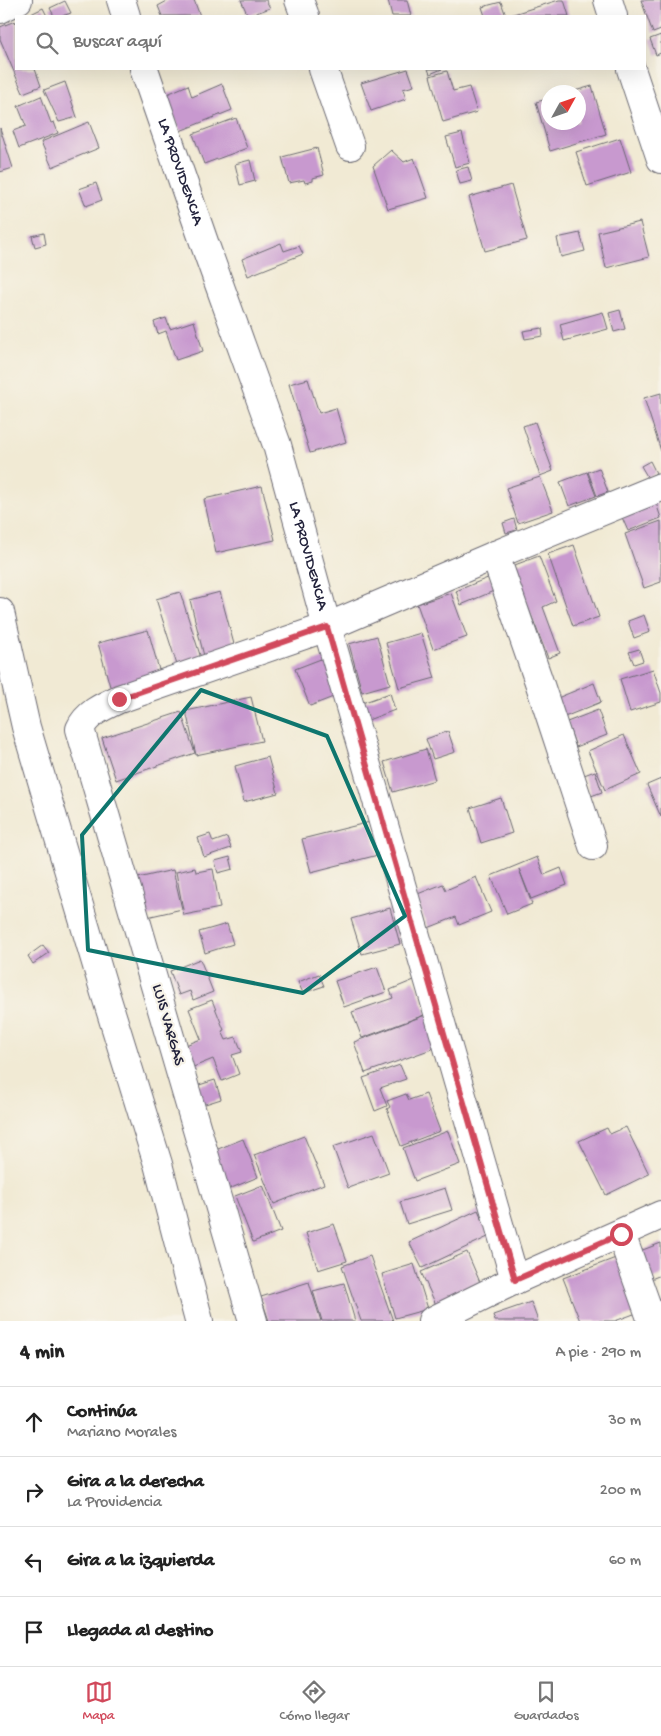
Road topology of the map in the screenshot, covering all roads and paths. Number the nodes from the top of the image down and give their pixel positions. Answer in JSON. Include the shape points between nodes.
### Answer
{"nodes":[{"id":1,"x":18,"y":0,"type":"edge"},
{"id":2,"x":121,"y":0,"type":"edge"},
{"id":3,"x":299,"y":0,"type":"edge"},
{"id":4,"x":608,"y":0,"type":"edge"},
{"id":5,"x":0,"y":9,"type":"edge"},
{"id":6,"x":126,"y":15,"type":"edge"},
{"id":7,"x":305,"y":15,"type":"edge"},
{"id":8,"x":613,"y":15,"type":"edge"},
{"id":9,"x":144,"y":70,"type":"edge"},
{"id":10,"x":323,"y":70,"type":"edge"},
{"id":11,"x":631,"y":70,"type":"edge"},
{"id":12,"x":350,"y":146,"type":"dead end"},
{"id":13,"x":661,"y":159,"type":"edge"},
{"id":14,"x":661,"y":487,"type":"edge"},
{"id":15,"x":495,"y":555,"type":"junction"},
{"id":16,"x":0,"y":612,"type":"edge"},
{"id":17,"x":327,"y":627,"type":"junction"},
{"id":18,"x":593,"y":846,"type":"dead end"},
{"id":19,"x":661,"y":1215,"type":"edge"},
{"id":20,"x":621,"y":1234,"type":"junction"},
{"id":21,"x":515,"y":1280,"type":"junction"},
{"id":22,"x":199,"y":1321,"type":"edge"},
{"id":23,"x":253,"y":1321,"type":"edge"},
{"id":24,"x":432,"y":1321,"type":"edge"},
{"id":25,"x":652,"y":1321,"type":"edge"}],
"edges":[{"from":1,"to":5,"type":"street"},
{"from":2,"to":6,"type":"street"},
{"from":3,"to":7,"type":"street"},
{"from":4,"to":8,"type":"street"},
{"from":9,"to":17,"type":"street","name":"LA PROVIDENCIA","via":[[277,445]]},
{"from":10,"to":12,"type":"street"},
{"from":11,"to":13,"type":"street"},
{"from":14,"to":15,"type":"street"},
{"from":15,"to":17,"type":"street"},
{"from":15,"to":18,"type":"street"},
{"from":16,"to":22,"type":"street","via":[[26,727],[158,1164]]},
{"from":17,"to":21,"type":"street","name":"LA PROVIDENCIA"},
{"from":17,"to":23,"type":"street","name":"LUIS VARGAS","via":[[119,699],[89,716],[80,729]]},
{"from":19,"to":20,"type":"street"},
{"from":20,"to":21,"type":"street"},
{"from":20,"to":25,"type":"street"},
{"from":21,"to":24,"type":"street"}]}
